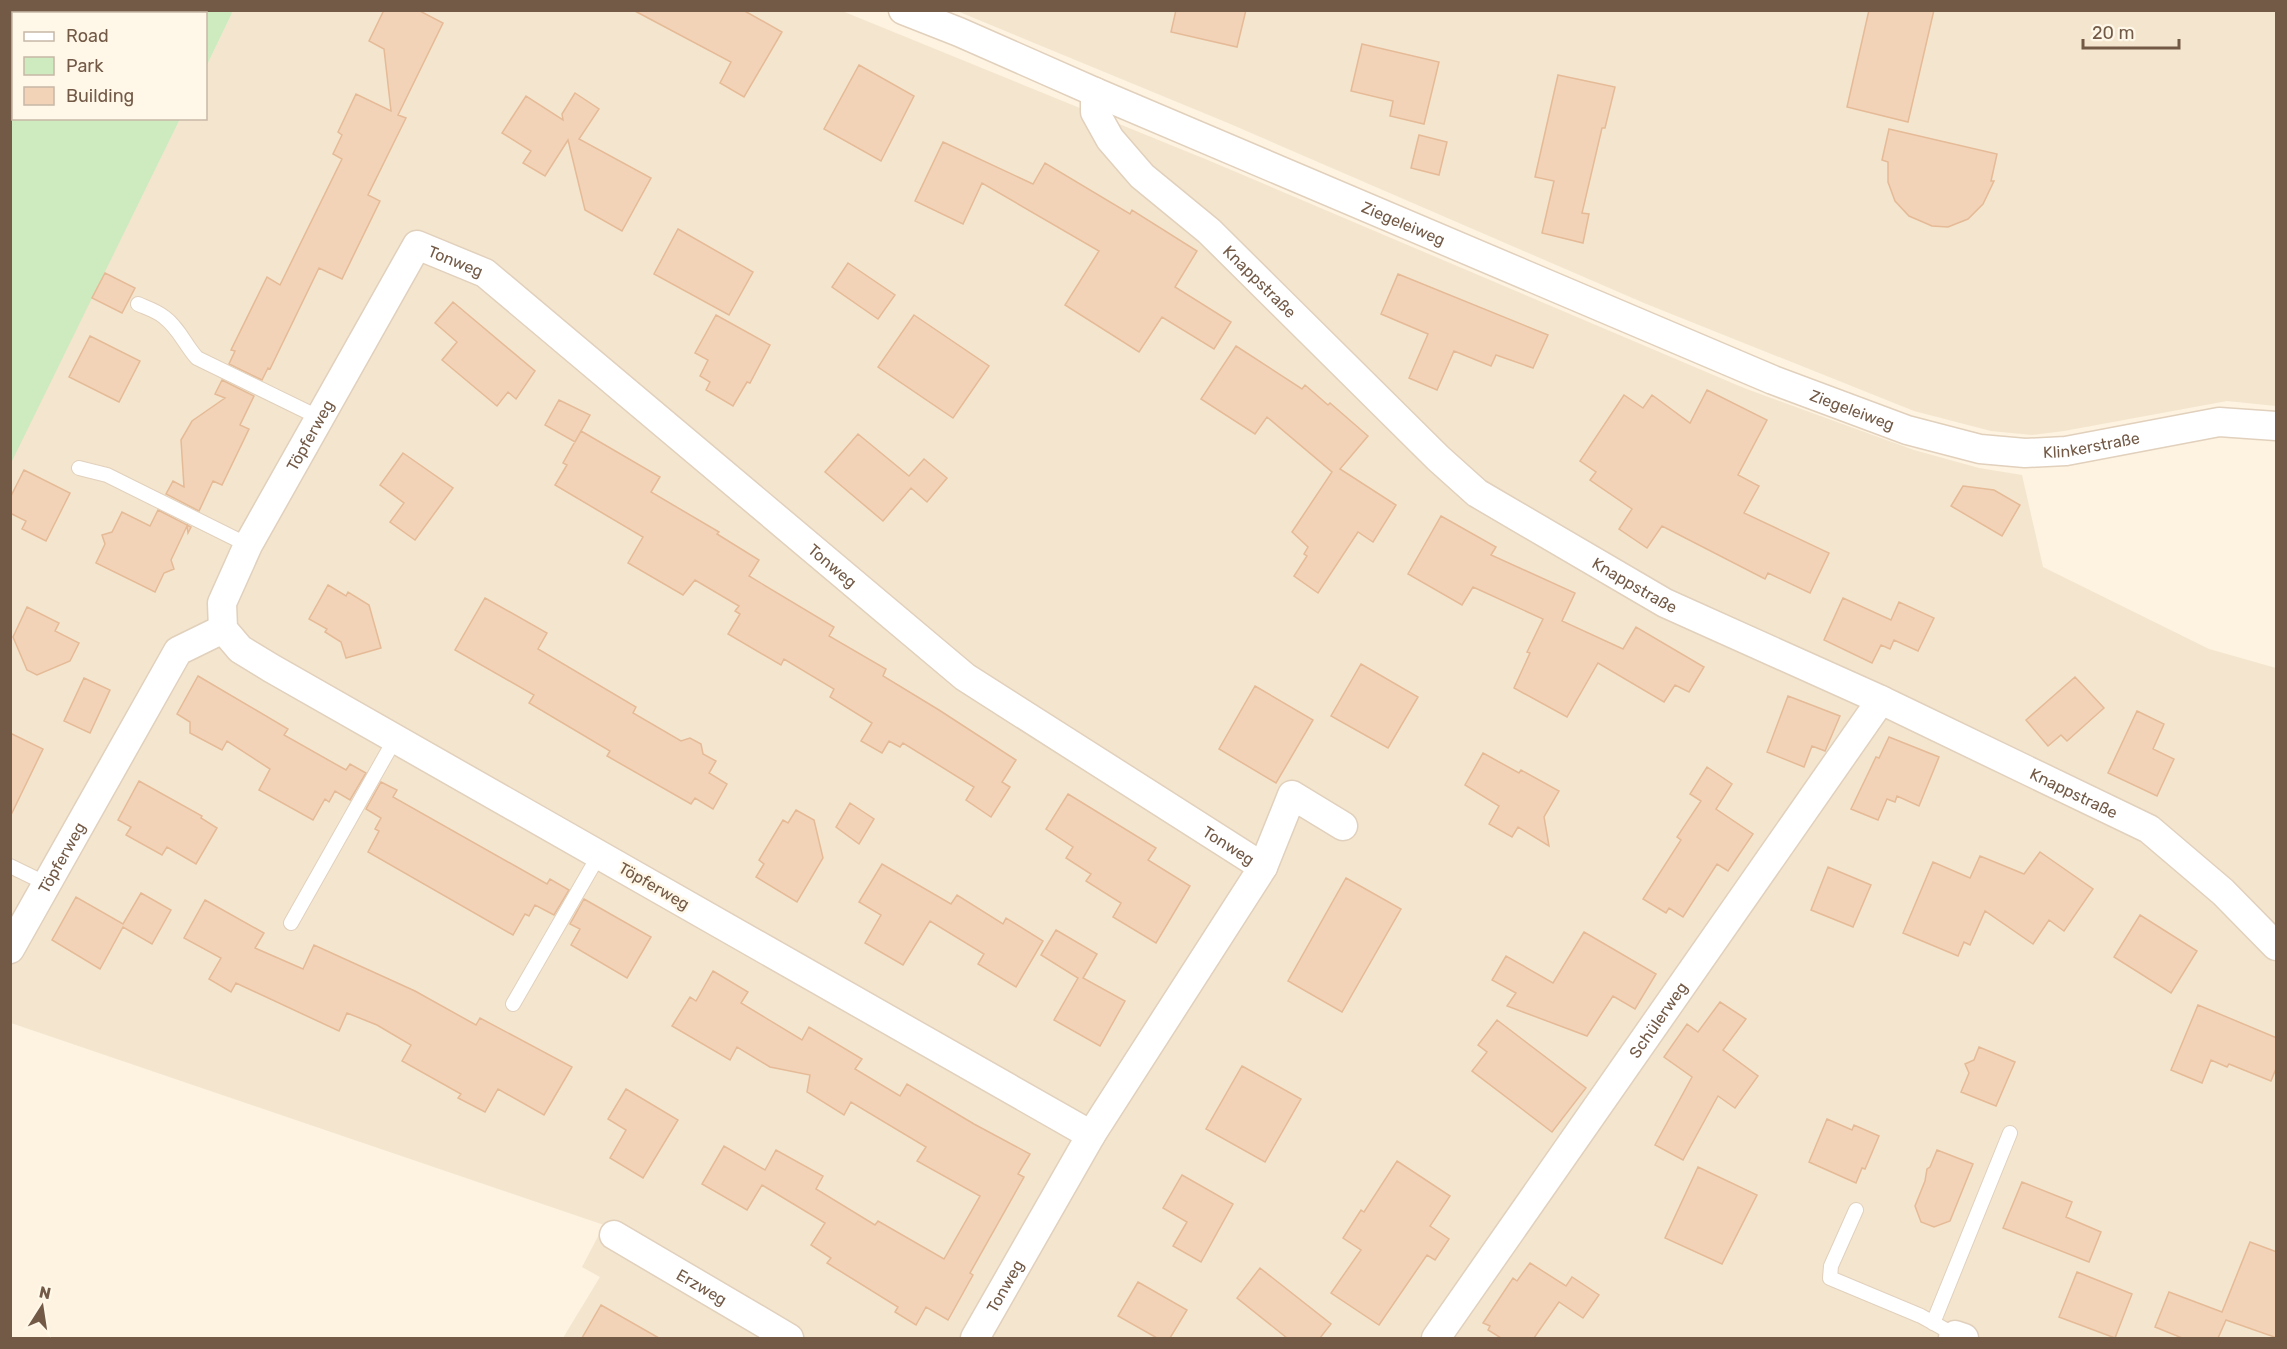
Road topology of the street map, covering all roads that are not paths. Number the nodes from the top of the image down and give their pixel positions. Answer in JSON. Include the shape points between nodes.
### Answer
{"nodes":[{"id":1,"x":903,"y":10,"type":"edge"},
{"id":2,"x":1095,"y":92,"type":"junction"},
{"id":3,"x":417,"y":245,"type":"joint"},
{"id":4,"x":138,"y":304,"type":"dead end"},
{"id":5,"x":320,"y":418,"type":"junction"},
{"id":6,"x":2277,"y":426,"type":"edge"},
{"id":7,"x":1907,"y":430,"type":"joint"},
{"id":8,"x":79,"y":468,"type":"dead end"},
{"id":9,"x":248,"y":545,"type":"junction"},
{"id":10,"x":223,"y":629,"type":"junction"},
{"id":11,"x":1881,"y":700,"type":"junction"},
{"id":12,"x":395,"y":739,"type":"junction"},
{"id":13,"x":1343,"y":826,"type":"dead end"},
{"id":14,"x":598,"y":855,"type":"junction"},
{"id":15,"x":10,"y":866,"type":"edge"},
{"id":16,"x":1263,"y":867,"type":"junction"},
{"id":17,"x":47,"y":884,"type":"junction"},
{"id":18,"x":291,"y":923,"type":"dead end"},
{"id":19,"x":2277,"y":946,"type":"edge"},
{"id":20,"x":10,"y":949,"type":"edge"},
{"id":21,"x":513,"y":1004,"type":"dead end"},
{"id":22,"x":2010,"y":1133,"type":"dead end"},
{"id":23,"x":1091,"y":1135,"type":"junction"},
{"id":24,"x":1856,"y":1210,"type":"dead end"},
{"id":25,"x":614,"y":1235,"type":"dead end"},
{"id":26,"x":1951,"y":1334,"type":"edge"},
{"id":27,"x":789,"y":1338,"type":"edge"},
{"id":28,"x":975,"y":1338,"type":"edge"},
{"id":29,"x":1436,"y":1338,"type":"edge"}],
"edges":[{"from":1,"to":2,"type":"street","name":"Ziegeleiweg"},
{"from":2,"to":7,"type":"street","name":"Ziegeleiweg","via":[[1773,381]]},
{"from":2,"to":11,"type":"street","name":"Knappstraße","via":[[1095,112],[1110,139],[1142,176],[1209,231],[1477,493],[1665,603]]},
{"from":3,"to":5,"type":"street","name":"Töpferweg"},
{"from":3,"to":16,"type":"street","name":"Tonweg","via":[[485,273],[965,677]]},
{"from":4,"to":5,"type":"lane","via":[[164,316],[197,358]]},
{"from":5,"to":9,"type":"street","name":"Töpferweg"},
{"from":6,"to":7,"type":"street","name":"Klinkerstraße","via":[[2219,422],[2066,451],[2025,453],[1980,449]]},
{"from":8,"to":9,"type":"lane","via":[[107,475]]},
{"from":9,"to":10,"type":"street","name":"Töpferweg","via":[[222,603]]},
{"from":10,"to":12,"type":"street","name":"Töpferweg","via":[[240,649]]},
{"from":10,"to":17,"type":"street","name":"Töpferweg","via":[[178,651]]},
{"from":11,"to":19,"type":"street","name":"Knappstraße","via":[[2149,829],[2223,892]]},
{"from":11,"to":29,"type":"street","name":"Schülerweg"},
{"from":12,"to":14,"type":"street","name":"Töpferweg"},
{"from":12,"to":18,"type":"lane"},
{"from":13,"to":16,"type":"street","name":"Tonweg","via":[[1292,795]]},
{"from":14,"to":21,"type":"lane"},
{"from":14,"to":23,"type":"street","name":"Töpferweg"},
{"from":15,"to":17,"type":"lane"},
{"from":16,"to":23,"type":"street","name":"Tonweg"},
{"from":17,"to":20,"type":"street","name":"Töpferweg"},
{"from":22,"to":26,"type":"lane"},
{"from":23,"to":28,"type":"street","name":"Tonweg"},
{"from":24,"to":26,"type":"lane","via":[[1831,1266],[1830,1278],[1921,1316]]},
{"from":25,"to":27,"type":"street","name":"Erzweg"}]}
